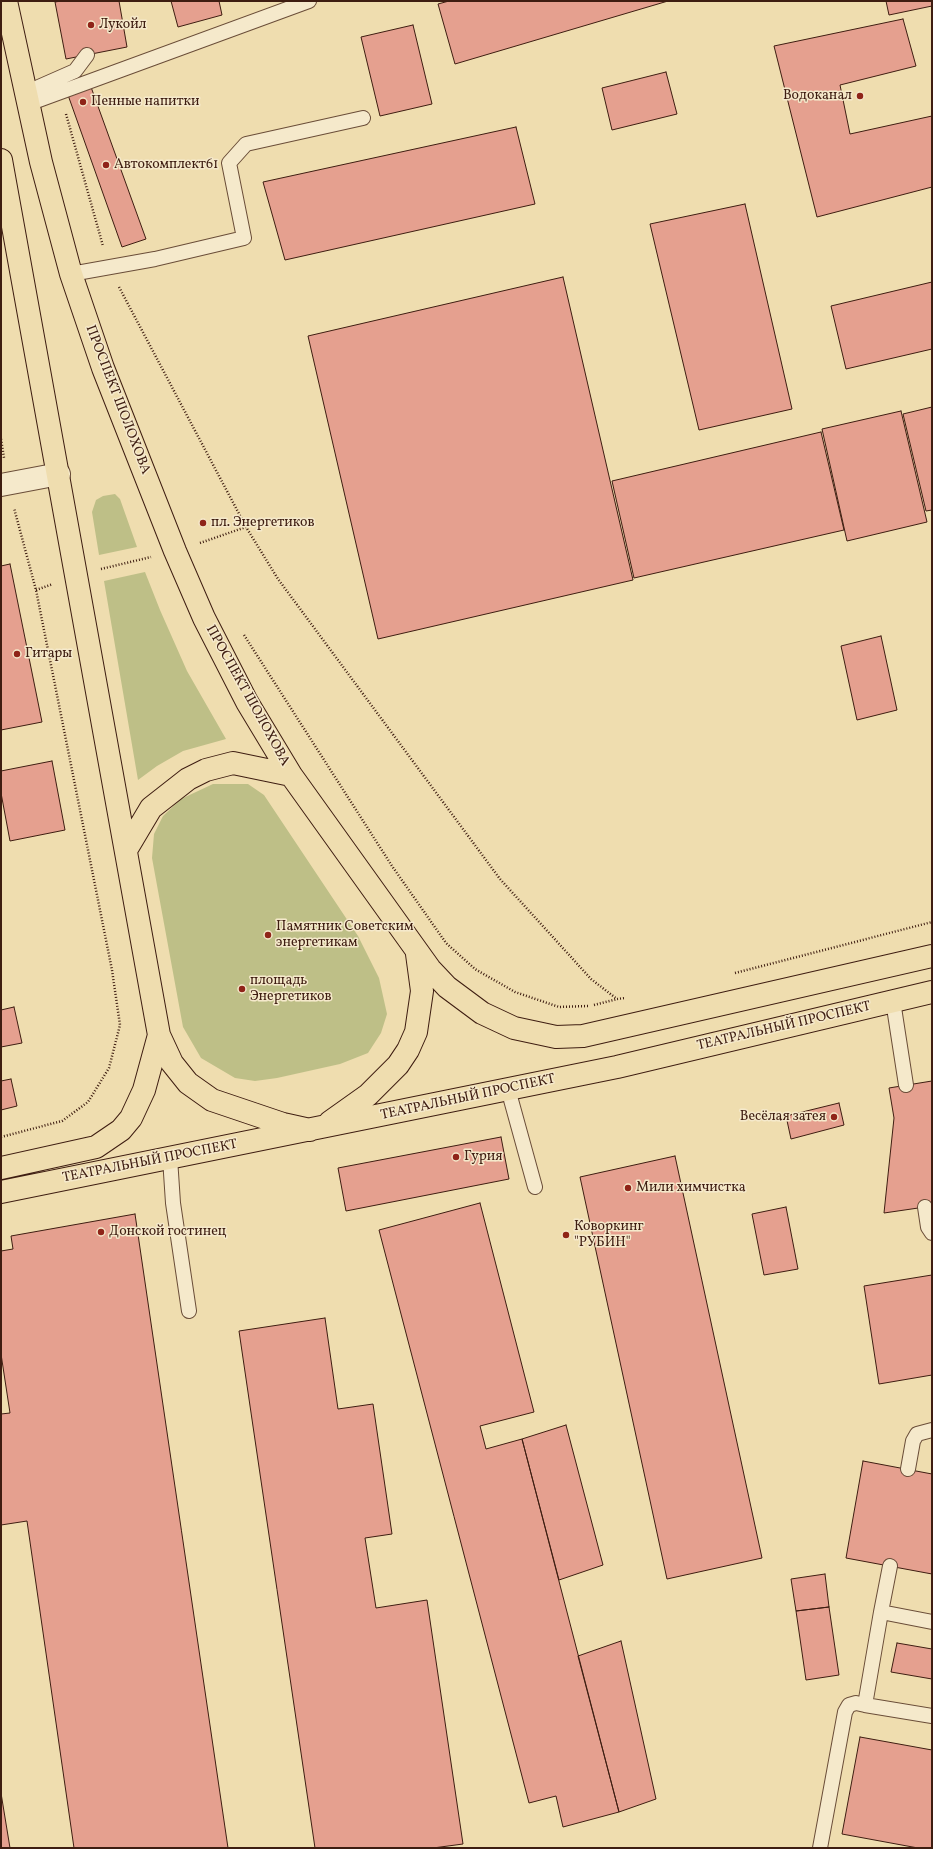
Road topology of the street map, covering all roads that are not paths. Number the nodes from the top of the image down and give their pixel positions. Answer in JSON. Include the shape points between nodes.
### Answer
{"nodes":[{"id":1,"x":6,"y":1,"type":"edge"},
{"id":2,"x":309,"y":1,"type":"edge"},
{"id":3,"x":87,"y":55,"type":"dead end"},
{"id":4,"x":27,"y":99,"type":"junction"},
{"id":5,"x":363,"y":118,"type":"dead end"},
{"id":6,"x":1,"y":160,"type":"edge"},
{"id":7,"x":70,"y":274,"type":"junction"},
{"id":8,"x":59,"y":474,"type":"junction"},
{"id":9,"x":4,"y":484,"type":"edge"},
{"id":10,"x":290,"y":775,"type":"junction"},
{"id":11,"x":126,"y":850,"type":"junction"},
{"id":12,"x":416,"y":949,"type":"junction"},
{"id":13,"x":932,"y":956,"type":"edge"},
{"id":14,"x":932,"y":992,"type":"edge"},
{"id":15,"x":893,"y":1001,"type":"junction"},
{"id":16,"x":159,"y":1035,"type":"junction"},
{"id":17,"x":906,"y":1085,"type":"dead end"},
{"id":18,"x":508,"y":1089,"type":"junction"},
{"id":19,"x":316,"y":1129,"type":"junction"},
{"id":20,"x":170,"y":1158,"type":"junction"},
{"id":21,"x":1,"y":1168,"type":"edge"},
{"id":22,"x":535,"y":1187,"type":"dead end"},
{"id":23,"x":1,"y":1192,"type":"edge"},
{"id":24,"x":925,"y":1207,"type":"dead end"},
{"id":25,"x":932,"y":1232,"type":"edge"},
{"id":26,"x":189,"y":1311,"type":"dead end"},
{"id":27,"x":932,"y":1430,"type":"edge"},
{"id":28,"x":908,"y":1469,"type":"dead end"},
{"id":29,"x":890,"y":1566,"type":"dead end"},
{"id":30,"x":881,"y":1612,"type":"junction"},
{"id":31,"x":932,"y":1622,"type":"edge"},
{"id":32,"x":865,"y":1705,"type":"junction"},
{"id":33,"x":932,"y":1716,"type":"edge"},
{"id":34,"x":820,"y":1848,"type":"edge"}],
"edges":[{"from":1,"to":4,"type":"main road","name":"ПРОСПЕКТ ШОЛОХОВА"},
{"from":2,"to":4,"type":"lane"},
{"from":3,"to":4,"type":"lane","via":[[75,71]]},
{"from":4,"to":7,"type":"main road","name":"ПРОСПЕКТ ШОЛОХОВА"},
{"from":5,"to":7,"type":"lane","via":[[246,144],[229,164],[244,238],[155,259]]},
{"from":6,"to":8,"type":"main road"},
{"from":7,"to":10,"type":"main road","name":"ПРОСПЕКТ ШОЛОХОВА","via":[[103,368],[207,625],[247,702]]},
{"from":8,"to":9,"type":"street"},
{"from":8,"to":11,"type":"main road"},
{"from":10,"to":11,"type":"main road","via":[[233,763],[206,770],[188,779],[150,808]]},
{"from":10,"to":12,"type":"main road"},
{"from":11,"to":16,"type":"main road"},
{"from":12,"to":13,"type":"main road","via":[[447,987],[482,1013],[514,1028],[556,1037],[610,1032]]},
{"from":12,"to":19,"type":"main road","via":[[422,991],[416,1032],[408,1050],[398,1066],[368,1094],[346,1112]]},
{"from":14,"to":15,"type":"main road","name":"ТЕАТРАЛЬНЫЙ ПРОСПЕКТ"},
{"from":15,"to":17,"type":"lane"},
{"from":15,"to":18,"type":"main road","name":"ТЕАТРАЛЬНЫЙ ПРОСПЕКТ","via":[[617,1067]]},
{"from":16,"to":19,"type":"main road","via":[[172,1064],[188,1083],[206,1096],[256,1116]]},
{"from":16,"to":21,"type":"main road","name":"ТЕАТРАЛЬНЫЙ ПРОСПЕКТ","via":[[144,1090],[131,1118],[121,1130],[96,1147]]},
{"from":18,"to":19,"type":"main road","name":"ТЕАТРАЛЬНЫЙ ПРОСПЕКТ"},
{"from":18,"to":22,"type":"lane"},
{"from":19,"to":20,"type":"main road","name":"ТЕАТРАЛЬНЫЙ ПРОСПЕКТ"},
{"from":20,"to":23,"type":"main road","name":"ТЕАТРАЛЬНЫЙ ПРОСПЕКТ"},
{"from":20,"to":26,"type":"lane","via":[[173,1203]]},
{"from":24,"to":25,"type":"lane","via":[[928,1227]]},
{"from":27,"to":28,"type":"lane","via":[[917,1434],[913,1441]]},
{"from":29,"to":30,"type":"lane"},
{"from":30,"to":31,"type":"lane"},
{"from":30,"to":32,"type":"lane"},
{"from":32,"to":33,"type":"lane"},
{"from":32,"to":34,"type":"lane","via":[[849,1705],[845,1712]]}]}
